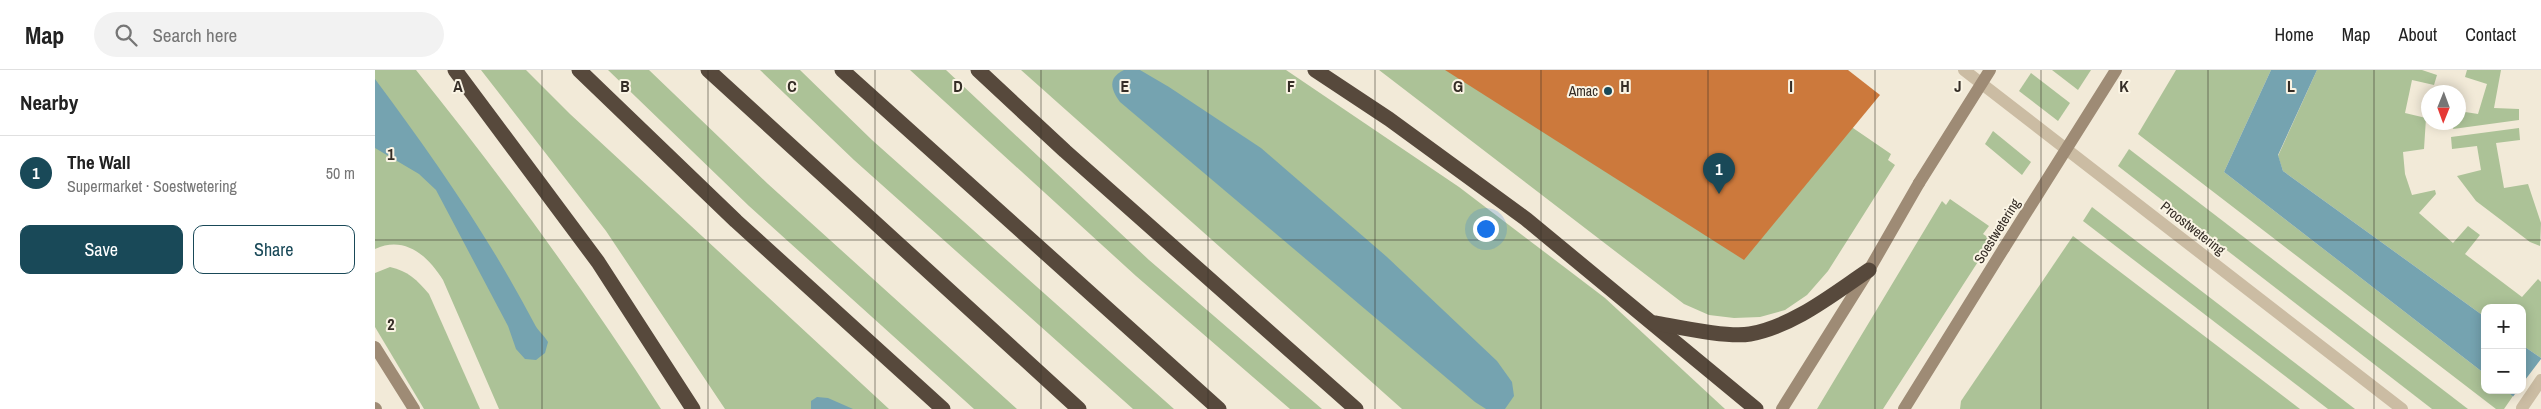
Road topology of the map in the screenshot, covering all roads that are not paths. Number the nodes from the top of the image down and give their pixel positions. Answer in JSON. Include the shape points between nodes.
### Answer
{"nodes":[{"id":1,"x":455,"y":70,"type":"edge"},
{"id":2,"x":579,"y":70,"type":"edge"},
{"id":3,"x":708,"y":70,"type":"edge"},
{"id":4,"x":842,"y":70,"type":"edge"},
{"id":5,"x":978,"y":70,"type":"edge"},
{"id":6,"x":1315,"y":70,"type":"edge"},
{"id":7,"x":1964,"y":70,"type":"edge"},
{"id":8,"x":1990,"y":70,"type":"edge"},
{"id":9,"x":2116,"y":70,"type":"edge"},
{"id":10,"x":1869,"y":270,"type":"junction"},
{"id":11,"x":1653,"y":322,"type":"junction"},
{"id":12,"x":375,"y":347,"type":"edge"},
{"id":13,"x":2541,"y":380,"type":"edge"},
{"id":14,"x":2522,"y":408,"type":"dead end"},
{"id":15,"x":414,"y":409,"type":"edge"},
{"id":16,"x":693,"y":409,"type":"edge"},
{"id":17,"x":943,"y":409,"type":"edge"},
{"id":18,"x":1079,"y":409,"type":"edge"},
{"id":19,"x":1219,"y":409,"type":"edge"},
{"id":20,"x":1356,"y":409,"type":"edge"},
{"id":21,"x":1756,"y":409,"type":"edge"},
{"id":22,"x":1782,"y":409,"type":"edge"},
{"id":23,"x":1904,"y":409,"type":"edge"},
{"id":24,"x":2402,"y":409,"type":"edge"}],
"edges":[{"from":1,"to":16,"type":"highway","via":[[598,262]]},
{"from":2,"to":17,"type":"highway","via":[[736,221]]},
{"from":3,"to":18,"type":"highway"},
{"from":4,"to":19,"type":"highway"},
{"from":5,"to":20,"type":"highway"},
{"from":6,"to":11,"type":"highway","via":[[1526,218]]},
{"from":7,"to":24,"type":"street","name":"Proostwetering"},
{"from":8,"to":10,"type":"main road","bridge":true},
{"from":9,"to":23,"type":"main road","name":"Soestwetering","bridge":true},
{"from":10,"to":11,"type":"highway","via":[[1805,312],[1749,334],[1686,329]]},
{"from":10,"to":22,"type":"main road"},
{"from":11,"to":21,"type":"highway"},
{"from":12,"to":15,"type":"main road"},
{"from":13,"to":14,"type":"street"}]}
